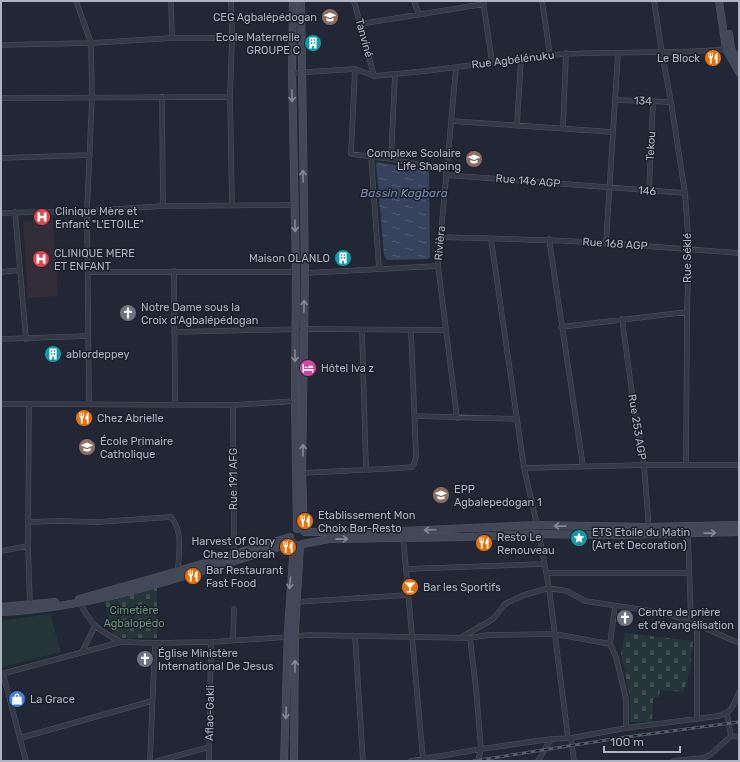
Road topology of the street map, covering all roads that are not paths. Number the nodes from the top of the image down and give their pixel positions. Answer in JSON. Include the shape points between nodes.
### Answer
{"nodes":[{"id":1,"x":76,"y":1,"type":"edge"},
{"id":2,"x":171,"y":1,"type":"edge"},
{"id":3,"x":232,"y":1,"type":"edge"},
{"id":4,"x":293,"y":1,"type":"edge"},
{"id":5,"x":301,"y":1,"type":"edge"},
{"id":6,"x":354,"y":1,"type":"edge"},
{"id":7,"x":414,"y":1,"type":"edge"},
{"id":8,"x":542,"y":1,"type":"edge"},
{"id":9,"x":654,"y":1,"type":"edge"},
{"id":10,"x":719,"y":1,"type":"edge"},
{"id":11,"x":724,"y":1,"type":"edge"},
{"id":12,"x":483,"y":3,"type":"edge"},
{"id":13,"x":419,"y":14,"type":"junction"},
{"id":14,"x":360,"y":24,"type":"junction"},
{"id":15,"x":232,"y":37,"type":"junction"},
{"id":16,"x":172,"y":38,"type":"junction"},
{"id":17,"x":292,"y":38,"type":"junction"},
{"id":18,"x":91,"y":43,"type":"junction"},
{"id":19,"x":1,"y":45,"type":"edge"},
{"id":20,"x":729,"y":49,"type":"junction"},
{"id":21,"x":566,"y":53,"type":"junction"},
{"id":22,"x":618,"y":53,"type":"junction"},
{"id":23,"x":662,"y":53,"type":"junction"},
{"id":24,"x":550,"y":55,"type":"junction"},
{"id":25,"x":521,"y":59,"type":"junction"},
{"id":26,"x":492,"y":62,"type":"junction"},
{"id":27,"x":739,"y":62,"type":"edge"},
{"id":28,"x":456,"y":68,"type":"junction"},
{"id":29,"x":355,"y":69,"type":"junction"},
{"id":30,"x":739,"y":72,"type":"edge"},
{"id":31,"x":292,"y":73,"type":"junction"},
{"id":32,"x":302,"y":73,"type":"junction"},
{"id":33,"x":395,"y":74,"type":"junction"},
{"id":34,"x":374,"y":76,"type":"junction"},
{"id":35,"x":92,"y":97,"type":"junction"},
{"id":36,"x":162,"y":97,"type":"junction"},
{"id":37,"x":230,"y":97,"type":"junction"},
{"id":38,"x":1,"y":98,"type":"edge"},
{"id":39,"x":615,"y":100,"type":"junction"},
{"id":40,"x":653,"y":102,"type":"junction"},
{"id":41,"x":671,"y":102,"type":"junction"},
{"id":42,"x":450,"y":121,"type":"junction"},
{"id":43,"x":517,"y":125,"type":"junction"},
{"id":44,"x":563,"y":128,"type":"junction"},
{"id":45,"x":613,"y":132,"type":"junction"},
{"id":46,"x":90,"y":154,"type":"junction"},
{"id":47,"x":371,"y":156,"type":"junction"},
{"id":48,"x":1,"y":158,"type":"edge"},
{"id":49,"x":391,"y":159,"type":"junction"},
{"id":50,"x":446,"y":172,"type":"junction"},
{"id":51,"x":610,"y":188,"type":"junction"},
{"id":52,"x":649,"y":191,"type":"junction"},
{"id":53,"x":685,"y":193,"type":"junction"},
{"id":54,"x":232,"y":205,"type":"junction"},
{"id":55,"x":295,"y":205,"type":"junction"},
{"id":56,"x":163,"y":206,"type":"junction"},
{"id":57,"x":87,"y":211,"type":"junction"},
{"id":58,"x":15,"y":212,"type":"junction"},
{"id":59,"x":1,"y":213,"type":"edge"},
{"id":60,"x":440,"y":237,"type":"junction"},
{"id":61,"x":491,"y":239,"type":"junction"},
{"id":62,"x":549,"y":240,"type":"junction"},
{"id":63,"x":606,"y":243,"type":"junction"},
{"id":64,"x":689,"y":250,"type":"junction"},
{"id":65,"x":739,"y":253,"type":"edge"},
{"id":66,"x":438,"y":266,"type":"junction"},
{"id":67,"x":379,"y":268,"type":"junction"},
{"id":68,"x":20,"y":270,"type":"junction"},
{"id":69,"x":174,"y":271,"type":"junction"},
{"id":70,"x":1,"y":272,"type":"edge"},
{"id":71,"x":88,"y":272,"type":"junction"},
{"id":72,"x":296,"y":272,"type":"junction"},
{"id":73,"x":305,"y":273,"type":"junction"},
{"id":74,"x":687,"y":312,"type":"junction"},
{"id":75,"x":622,"y":319,"type":"junction"},
{"id":76,"x":561,"y":327,"type":"junction"},
{"id":77,"x":304,"y":329,"type":"junction"},
{"id":78,"x":295,"y":330,"type":"junction"},
{"id":79,"x":362,"y":330,"type":"junction"},
{"id":80,"x":411,"y":330,"type":"junction"},
{"id":81,"x":445,"y":330,"type":"junction"},
{"id":82,"x":174,"y":332,"type":"junction"},
{"id":83,"x":88,"y":336,"type":"junction"},
{"id":84,"x":1,"y":339,"type":"edge"},
{"id":85,"x":26,"y":339,"type":"junction"},
{"id":86,"x":295,"y":401,"type":"junction"},
{"id":87,"x":1,"y":404,"type":"edge"},
{"id":88,"x":29,"y":404,"type":"junction"},
{"id":89,"x":89,"y":404,"type":"junction"},
{"id":90,"x":175,"y":404,"type":"junction"},
{"id":91,"x":233,"y":404,"type":"junction"},
{"id":92,"x":415,"y":416,"type":"junction"},
{"id":93,"x":457,"y":418,"type":"junction"},
{"id":94,"x":517,"y":419,"type":"junction"},
{"id":95,"x":644,"y":464,"type":"junction"},
{"id":96,"x":686,"y":464,"type":"junction"},
{"id":97,"x":739,"y":465,"type":"edge"},
{"id":98,"x":583,"y":466,"type":"junction"},
{"id":99,"x":524,"y":468,"type":"junction"},
{"id":100,"x":366,"y":469,"type":"junction"},
{"id":101,"x":302,"y":473,"type":"junction"},
{"id":102,"x":28,"y":522,"type":"junction"},
{"id":103,"x":537,"y":525,"type":"junction"},
{"id":104,"x":739,"y":525,"type":"edge"},
{"id":105,"x":302,"y":531,"type":"junction"},
{"id":106,"x":649,"y":531,"type":"junction"},
{"id":107,"x":739,"y":532,"type":"edge"},
{"id":108,"x":403,"y":534,"type":"junction"},
{"id":109,"x":539,"y":534,"type":"junction"},
{"id":110,"x":688,"y":534,"type":"junction"},
{"id":111,"x":296,"y":543,"type":"junction"},
{"id":112,"x":28,"y":546,"type":"junction"},
{"id":113,"x":1,"y":551,"type":"edge"},
{"id":114,"x":234,"y":553,"type":"junction"},
{"id":115,"x":544,"y":564,"type":"junction"},
{"id":116,"x":406,"y":569,"type":"junction"},
{"id":117,"x":689,"y":572,"type":"junction"},
{"id":118,"x":546,"y":573,"type":"junction"},
{"id":119,"x":178,"y":574,"type":"junction"},
{"id":120,"x":549,"y":588,"type":"junction"},
{"id":121,"x":408,"y":595,"type":"junction"},
{"id":122,"x":296,"y":602,"type":"junction"},
{"id":123,"x":80,"y":603,"type":"junction"},
{"id":124,"x":615,"y":606,"type":"junction"},
{"id":125,"x":1,"y":607,"type":"edge"},
{"id":126,"x":31,"y":608,"type":"junction"},
{"id":127,"x":234,"y":609,"type":"dead end"},
{"id":128,"x":1,"y":612,"type":"edge"},
{"id":129,"x":691,"y":622,"type":"junction"},
{"id":130,"x":698,"y":625,"type":"junction"},
{"id":131,"x":95,"y":626,"type":"junction"},
{"id":132,"x":555,"y":634,"type":"junction"},
{"id":133,"x":291,"y":636,"type":"junction"},
{"id":134,"x":355,"y":636,"type":"junction"},
{"id":135,"x":412,"y":637,"type":"junction"},
{"id":136,"x":460,"y":638,"type":"junction"},
{"id":137,"x":470,"y":638,"type":"junction"},
{"id":138,"x":233,"y":640,"type":"junction"},
{"id":139,"x":121,"y":642,"type":"junction"},
{"id":140,"x":211,"y":642,"type":"junction"},
{"id":141,"x":155,"y":643,"type":"junction"},
{"id":142,"x":739,"y":643,"type":"edge"},
{"id":143,"x":610,"y":644,"type":"junction"},
{"id":144,"x":82,"y":652,"type":"junction"},
{"id":145,"x":2,"y":674,"type":"edge"},
{"id":146,"x":739,"y":692,"type":"edge"},
{"id":147,"x":152,"y":701,"type":"junction"},
{"id":148,"x":727,"y":714,"type":"junction"},
{"id":149,"x":697,"y":719,"type":"junction"},
{"id":150,"x":626,"y":728,"type":"junction"},
{"id":151,"x":731,"y":736,"type":"junction"},
{"id":152,"x":739,"y":737,"type":"edge"},
{"id":153,"x":20,"y":738,"type":"junction"},
{"id":154,"x":569,"y":738,"type":"junction"},
{"id":155,"x":551,"y":739,"type":"junction"},
{"id":156,"x":209,"y":748,"type":"junction"},
{"id":157,"x":481,"y":749,"type":"junction"},
{"id":158,"x":424,"y":759,"type":"junction"},
{"id":159,"x":703,"y":760,"type":"edge"},
{"id":160,"x":26,"y":761,"type":"edge"},
{"id":161,"x":150,"y":761,"type":"edge"},
{"id":162,"x":158,"y":761,"type":"edge"},
{"id":163,"x":209,"y":761,"type":"edge"},
{"id":164,"x":284,"y":761,"type":"edge"},
{"id":165,"x":294,"y":761,"type":"edge"},
{"id":166,"x":363,"y":761,"type":"edge"},
{"id":167,"x":412,"y":761,"type":"edge"},
{"id":168,"x":478,"y":761,"type":"edge"},
{"id":169,"x":538,"y":761,"type":"edge"},
{"id":170,"x":574,"y":761,"type":"edge"},
{"id":171,"x":673,"y":761,"type":"edge"}],
"edges":[{"from":1,"to":18,"type":"street"},
{"from":2,"to":16,"type":"street"},
{"from":3,"to":15,"type":"street"},
{"from":4,"to":17,"type":"street"},
{"from":5,"to":32,"type":"street"},
{"from":6,"to":14,"type":"street","name":"Tanviné"},
{"from":7,"to":13,"type":"street"},
{"from":8,"to":24,"type":"street"},
{"from":9,"to":23,"type":"street","name":"Rue Séklé"},
{"from":10,"to":20,"type":"street"},
{"from":11,"to":20,"type":"street"},
{"from":12,"to":13,"type":"street"},
{"from":12,"to":26,"type":"street"},
{"from":13,"to":14,"type":"street"},
{"from":14,"to":34,"type":"street","name":"Tanviné"},
{"from":15,"to":16,"type":"street"},
{"from":15,"to":17,"type":"street"},
{"from":15,"to":37,"type":"street"},
{"from":16,"to":18,"type":"street"},
{"from":17,"to":31,"type":"street"},
{"from":18,"to":19,"type":"street"},
{"from":18,"to":35,"type":"street"},
{"from":20,"to":23,"type":"street","name":"Rue Agbélénuku"},
{"from":20,"to":27,"type":"street"},
{"from":20,"to":30,"type":"street"},
{"from":21,"to":22,"type":"street","name":"Rue Agbélénuku"},
{"from":21,"to":24,"type":"street","name":"Rue Agbélénuku"},
{"from":21,"to":44,"type":"street"},
{"from":22,"to":23,"type":"street","name":"Rue Agbélénuku"},
{"from":22,"to":39,"type":"street"},
{"from":23,"to":41,"type":"street","name":"Rue Séklé"},
{"from":24,"to":25,"type":"street","name":"Rue Agbélénuku"},
{"from":25,"to":26,"type":"street","name":"Rue Agbélénuku"},
{"from":25,"to":43,"type":"street"},
{"from":26,"to":28,"type":"street","name":"Rue Agbélénuku"},
{"from":28,"to":33,"type":"street","name":"Rue Agbélénuku"},
{"from":28,"to":42,"type":"street","name":"Rivièra"},
{"from":29,"to":32,"type":"street","name":"Rue Agbélénuku"},
{"from":29,"to":34,"type":"street","name":"Rue Agbélénuku"},
{"from":29,"to":47,"type":"street","name":"Rue 146 AGP","via":[[351,154]]},
{"from":31,"to":32,"type":"street","name":"Rue Agbélénuku"},
{"from":31,"to":55,"type":"street","one_way":true},
{"from":73,"to":32,"type":"street","one_way":true},
{"from":33,"to":34,"type":"street","name":"Rue Agbélénuku"},
{"from":33,"to":49,"type":"street"},
{"from":35,"to":36,"type":"street"},
{"from":35,"to":38,"type":"street"},
{"from":35,"to":46,"type":"street"},
{"from":36,"to":37,"type":"street"},
{"from":36,"to":56,"type":"street"},
{"from":37,"to":54,"type":"street"},
{"from":39,"to":40,"type":"street","name":"134"},
{"from":39,"to":45,"type":"street"},
{"from":40,"to":41,"type":"street","name":"134"},
{"from":40,"to":52,"type":"street","name":"Tekou"},
{"from":41,"to":53,"type":"street","name":"Rue Séklé"},
{"from":42,"to":43,"type":"street"},
{"from":42,"to":50,"type":"street","name":"Rivièra"},
{"from":43,"to":44,"type":"street"},
{"from":44,"to":45,"type":"street"},
{"from":45,"to":51,"type":"street"},
{"from":46,"to":48,"type":"street"},
{"from":46,"to":57,"type":"street"},
{"from":47,"to":49,"type":"street","name":"Rue 146 AGP"},
{"from":47,"to":67,"type":"street"},
{"from":49,"to":50,"type":"street","name":"Rue 146 AGP"},
{"from":50,"to":51,"type":"street","name":"Rue 146 AGP"},
{"from":50,"to":60,"type":"street","name":"Rivièra"},
{"from":51,"to":52,"type":"street","name":"146"},
{"from":51,"to":63,"type":"street"},
{"from":52,"to":53,"type":"street","name":"146"},
{"from":53,"to":64,"type":"street","name":"Rue Séklé"},
{"from":54,"to":55,"type":"street"},
{"from":54,"to":56,"type":"street"},
{"from":55,"to":72,"type":"street","one_way":true},
{"from":56,"to":57,"type":"street"},
{"from":57,"to":58,"type":"street"},
{"from":57,"to":71,"type":"street"},
{"from":58,"to":59,"type":"street"},
{"from":58,"to":68,"type":"street"},
{"from":60,"to":61,"type":"street","name":"Rue 168 AGP"},
{"from":60,"to":66,"type":"street","name":"Rivièra"},
{"from":61,"to":62,"type":"street","name":"Rue 168 AGP"},
{"from":61,"to":94,"type":"street"},
{"from":62,"to":63,"type":"street","name":"Rue 168 AGP"},
{"from":62,"to":76,"type":"street"},
{"from":63,"to":64,"type":"street","name":"Rue 168 AGP"},
{"from":64,"to":65,"type":"street","name":"Rue 168 AGP"},
{"from":64,"to":74,"type":"street","name":"Rue Séklé"},
{"from":66,"to":67,"type":"street"},
{"from":66,"to":81,"type":"street","name":"Rivièra"},
{"from":67,"to":73,"type":"street"},
{"from":68,"to":70,"type":"street"},
{"from":68,"to":85,"type":"street"},
{"from":69,"to":71,"type":"street"},
{"from":69,"to":72,"type":"street"},
{"from":69,"to":82,"type":"street"},
{"from":71,"to":83,"type":"street"},
{"from":72,"to":78,"type":"street"},
{"from":77,"to":73,"type":"street","one_way":true},
{"from":74,"to":75,"type":"street"},
{"from":74,"to":96,"type":"street","name":"Rue Séklé"},
{"from":75,"to":76,"type":"street"},
{"from":75,"to":95,"type":"street","name":"Rue 253 AGP"},
{"from":76,"to":98,"type":"street"},
{"from":77,"to":78,"type":"street"},
{"from":77,"to":79,"type":"street"},
{"from":101,"to":77,"type":"street","one_way":true},
{"from":78,"to":82,"type":"street"},
{"from":78,"to":86,"type":"street","one_way":true},
{"from":79,"to":80,"type":"street"},
{"from":79,"to":100,"type":"street"},
{"from":80,"to":81,"type":"street"},
{"from":80,"to":92,"type":"street"},
{"from":81,"to":93,"type":"street","name":"Rivièra"},
{"from":82,"to":90,"type":"street"},
{"from":83,"to":85,"type":"street"},
{"from":83,"to":89,"type":"street"},
{"from":84,"to":85,"type":"street"},
{"from":86,"to":91,"type":"street"},
{"from":86,"to":105,"type":"street"},
{"from":87,"to":88,"type":"street"},
{"from":88,"to":89,"type":"street"},
{"from":88,"to":102,"type":"street"},
{"from":89,"to":90,"type":"street"},
{"from":90,"to":91,"type":"street"},
{"from":91,"to":114,"type":"street","name":"Rue 191 AFG"},
{"from":92,"to":93,"type":"street"},
{"from":92,"to":100,"type":"street","via":[[416,461],[412,467]]},
{"from":93,"to":94,"type":"street"},
{"from":94,"to":99,"type":"street"},
{"from":95,"to":96,"type":"street"},
{"from":95,"to":98,"type":"street"},
{"from":95,"to":106,"type":"street","name":"Rue 253 AGP"},
{"from":96,"to":97,"type":"street"},
{"from":98,"to":99,"type":"street"},
{"from":99,"to":103,"type":"street"},
{"from":100,"to":101,"type":"street"},
{"from":101,"to":105,"type":"street"},
{"from":102,"to":112,"type":"street"},
{"from":102,"to":119,"type":"street","via":[[98,522],[171,517],[178,530]]},
{"from":106,"to":103,"type":"street","one_way":true},
{"from":103,"to":108,"type":"street","one_way":true},
{"from":103,"to":109,"type":"street"},
{"from":104,"to":106,"type":"street"},
{"from":105,"to":108,"type":"street"},
{"from":105,"to":111,"type":"street","via":[[306,538]]},
{"from":105,"to":111,"type":"street","via":[[293,530]]},
{"from":106,"to":109,"type":"street"},
{"from":106,"to":110,"type":"street"},
{"from":110,"to":107,"type":"street","one_way":true},
{"from":108,"to":109,"type":"street"},
{"from":111,"to":108,"type":"street","one_way":true},
{"from":108,"to":116,"type":"street"},
{"from":109,"to":115,"type":"street"},
{"from":110,"to":117,"type":"street"},
{"from":111,"to":114,"type":"street"},
{"from":111,"to":119,"type":"street"},
{"from":111,"to":122,"type":"street"},
{"from":111,"to":133,"type":"street","one_way":true,"via":[[289,600]]},
{"from":112,"to":113,"type":"street"},
{"from":112,"to":126,"type":"street"},
{"from":114,"to":119,"type":"street"},
{"from":115,"to":116,"type":"street"},
{"from":115,"to":118,"type":"street"},
{"from":116,"to":121,"type":"street"},
{"from":117,"to":118,"type":"street"},
{"from":117,"to":129,"type":"street"},
{"from":118,"to":120,"type":"street"},
{"from":119,"to":123,"type":"street"},
{"from":119,"to":126,"type":"street","via":[[71,601]]},
{"from":120,"to":124,"type":"street","via":[[567,591],[585,601]]},
{"from":120,"to":132,"type":"street"},
{"from":120,"to":136,"type":"street","via":[[505,604],[493,619]]},
{"from":121,"to":122,"type":"street"},
{"from":121,"to":135,"type":"street"},
{"from":122,"to":133,"type":"street"},
{"from":123,"to":126,"type":"street"},
{"from":123,"to":131,"type":"street","via":[[86,616]]},
{"from":124,"to":129,"type":"street","via":[[664,613]]},
{"from":124,"to":143,"type":"street"},
{"from":125,"to":126,"type":"street"},
{"from":126,"to":128,"type":"street"},
{"from":127,"to":138,"type":"street"},
{"from":129,"to":130,"type":"street"},
{"from":130,"to":142,"type":"street"},
{"from":130,"to":149,"type":"street"},
{"from":131,"to":139,"type":"street"},
{"from":131,"to":144,"type":"street"},
{"from":132,"to":137,"type":"street"},
{"from":132,"to":143,"type":"street"},
{"from":132,"to":154,"type":"street"},
{"from":133,"to":134,"type":"street"},
{"from":133,"to":138,"type":"street"},
{"from":133,"to":164,"type":"street","one_way":true},
{"from":165,"to":133,"type":"street","one_way":true},
{"from":134,"to":135,"type":"street"},
{"from":134,"to":166,"type":"street"},
{"from":135,"to":136,"type":"street"},
{"from":135,"to":158,"type":"street"},
{"from":136,"to":137,"type":"street"},
{"from":137,"to":157,"type":"street"},
{"from":138,"to":140,"type":"street"},
{"from":139,"to":141,"type":"street"},
{"from":139,"to":144,"type":"street"},
{"from":140,"to":141,"type":"street"},
{"from":140,"to":156,"type":"street","name":"Aflao-Gakli"},
{"from":141,"to":147,"type":"street"},
{"from":143,"to":150,"type":"street","via":[[616,657],[626,699]]},
{"from":144,"to":145,"type":"street"},
{"from":145,"to":153,"type":"street"},
{"from":146,"to":148,"type":"street"},
{"from":147,"to":153,"type":"street"},
{"from":147,"to":161,"type":"street"},
{"from":148,"to":149,"type":"street"},
{"from":148,"to":151,"type":"street"},
{"from":149,"to":150,"type":"street"},
{"from":150,"to":154,"type":"street"},
{"from":151,"to":152,"type":"street"},
{"from":151,"to":159,"type":"street"},
{"from":153,"to":160,"type":"street"},
{"from":154,"to":155,"type":"street"},
{"from":154,"to":170,"type":"street"},
{"from":155,"to":157,"type":"street"},
{"from":155,"to":169,"type":"street"},
{"from":156,"to":162,"type":"street"},
{"from":156,"to":163,"type":"street","name":"Aflao-Gakli"},
{"from":157,"to":158,"type":"street"},
{"from":157,"to":168,"type":"street"},
{"from":158,"to":167,"type":"street"},
{"from":159,"to":171,"type":"street"}]}
